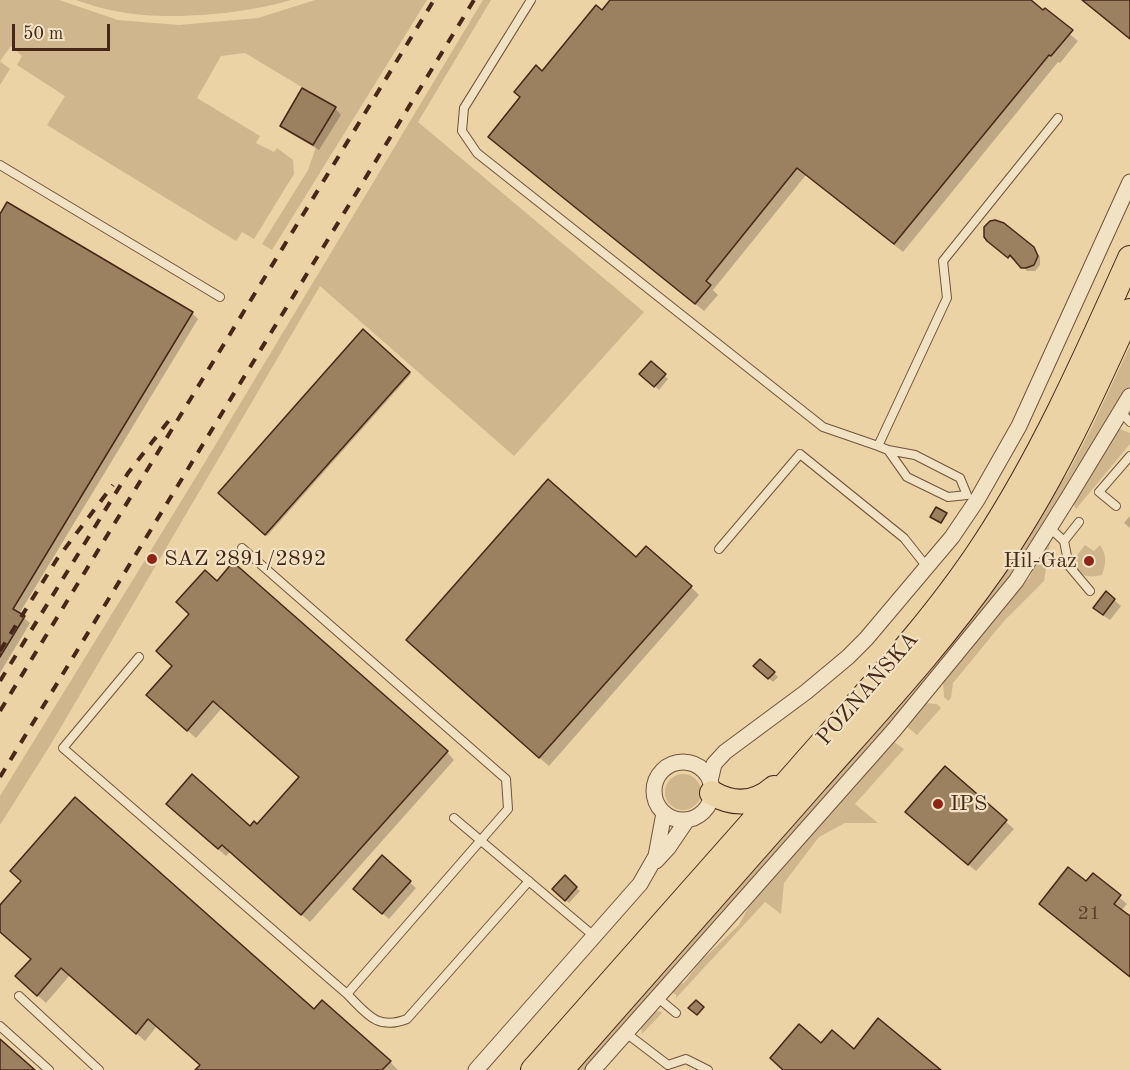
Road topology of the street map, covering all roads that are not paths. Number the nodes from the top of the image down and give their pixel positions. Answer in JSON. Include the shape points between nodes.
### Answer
{"nodes":[{"id":1,"x":531,"y":0,"type":"edge"},
{"id":2,"x":1058,"y":118,"type":"dead end"},
{"id":3,"x":0,"y":165,"type":"edge"},
{"id":4,"x":1130,"y":182,"type":"edge"},
{"id":5,"x":1130,"y":258,"type":"edge"},
{"id":6,"x":220,"y":297,"type":"dead end"},
{"id":7,"x":1130,"y":311,"type":"edge"},
{"id":8,"x":1130,"y":396,"type":"edge"},
{"id":9,"x":1125,"y":416,"type":"edge"},
{"id":10,"x":878,"y":446,"type":"junction"},
{"id":11,"x":888,"y":450,"type":"junction"},
{"id":12,"x":1130,"y":456,"type":"edge"},
{"id":13,"x":972,"y":497,"type":"junction"},
{"id":14,"x":1116,"y":506,"type":"dead end"},
{"id":15,"x":1079,"y":522,"type":"dead end"},
{"id":16,"x":1050,"y":528,"type":"junction"},
{"id":17,"x":1064,"y":541,"type":"junction"},
{"id":18,"x":242,"y":548,"type":"dead end"},
{"id":19,"x":719,"y":549,"type":"dead end"},
{"id":20,"x":927,"y":567,"type":"junction"},
{"id":21,"x":1090,"y":591,"type":"dead end"},
{"id":22,"x":139,"y":657,"type":"dead end"},
{"id":23,"x":806,"y":761,"type":"junction"},
{"id":24,"x":711,"y":787,"type":"junction"},
{"id":25,"x":664,"y":813,"type":"junction"},
{"id":26,"x":454,"y":818,"type":"dead end"},
{"id":27,"x":687,"y":820,"type":"junction"},
{"id":28,"x":480,"y":840,"type":"junction"},
{"id":29,"x":652,"y":866,"type":"junction"},
{"id":30,"x":529,"y":881,"type":"junction"},
{"id":31,"x":595,"y":937,"type":"junction"},
{"id":32,"x":347,"y":994,"type":"junction"},
{"id":33,"x":19,"y":996,"type":"dead end"},
{"id":34,"x":658,"y":998,"type":"junction"},
{"id":35,"x":676,"y":1013,"type":"dead end"},
{"id":36,"x":0,"y":1026,"type":"edge"},
{"id":37,"x":626,"y":1034,"type":"junction"},
{"id":38,"x":49,"y":1070,"type":"edge"},
{"id":39,"x":99,"y":1070,"type":"edge"},
{"id":40,"x":476,"y":1070,"type":"edge"},
{"id":41,"x":533,"y":1070,"type":"edge"},
{"id":42,"x":561,"y":1070,"type":"edge"},
{"id":43,"x":593,"y":1070,"type":"edge"},
{"id":44,"x":708,"y":1070,"type":"edge"}],
"edges":[{"from":1,"to":10,"type":"lane","via":[[464,108],[462,131],[477,153],[824,427]]},
{"from":2,"to":10,"type":"lane","via":[[944,261],[947,298]]},
{"from":3,"to":6,"type":"lane"},
{"from":4,"to":13,"type":"street","via":[[1019,426]]},
{"from":5,"to":23,"type":"main road","name":"POZNAŃSKA","via":[[1068,396],[989,537],[916,634]]},
{"from":7,"to":42,"type":"main road","name":"POZNAŃSKA","via":[[1053,470],[973,597],[871,719]]},
{"from":8,"to":9,"type":"street","name":"POZNAŃSKA"},
{"from":9,"to":16,"type":"street","name":"POZNAŃSKA"},
{"from":10,"to":11,"type":"lane"},
{"from":11,"to":13,"type":"lane","via":[[915,455],[960,478]]},
{"from":11,"to":13,"type":"lane","via":[[907,477],[948,496]]},
{"from":12,"to":14,"type":"lane","via":[[1099,492]]},
{"from":13,"to":20,"type":"street","via":[[952,537]]},
{"from":15,"to":17,"type":"lane"},
{"from":16,"to":17,"type":"lane"},
{"from":16,"to":34,"type":"street","name":"POZNAŃSKA","via":[[1016,581],[894,730]]},
{"from":17,"to":21,"type":"lane","via":[[1069,566]]},
{"from":18,"to":28,"type":"lane","via":[[506,779],[508,809]]},
{"from":19,"to":20,"type":"lane","via":[[800,454],[904,538]]},
{"from":20,"to":24,"type":"street","via":[[848,657],[718,758]]},
{"from":22,"to":32,"type":"lane","via":[[63,748]]},
{"from":23,"to":24,"type":"main road","via":[[754,801],[732,801]]},
{"from":23,"to":41,"type":"main road","name":"POZNAŃSKA"},
{"from":24,"to":25,"type":"street","via":[[697,765],[687,762],[667,767],[655,784],[658,805]]},
{"from":24,"to":27,"type":"street","via":[[710,803]]},
{"from":25,"to":27,"type":"street"},
{"from":25,"to":29,"type":"street"},
{"from":26,"to":28,"type":"lane"},
{"from":27,"to":29,"type":"street"},
{"from":28,"to":30,"type":"lane"},
{"from":28,"to":32,"type":"lane"},
{"from":29,"to":31,"type":"street"},
{"from":30,"to":31,"type":"lane"},
{"from":30,"to":32,"type":"lane","via":[[406,1019],[385,1024],[373,1019]]},
{"from":31,"to":40,"type":"street"},
{"from":33,"to":39,"type":"lane"},
{"from":34,"to":35,"type":"lane"},
{"from":34,"to":37,"type":"street","name":"POZNAŃSKA"},
{"from":36,"to":38,"type":"lane"},
{"from":37,"to":43,"type":"street","name":"POZNAŃSKA"},
{"from":37,"to":44,"type":"lane","via":[[668,1065],[686,1059]]}]}
